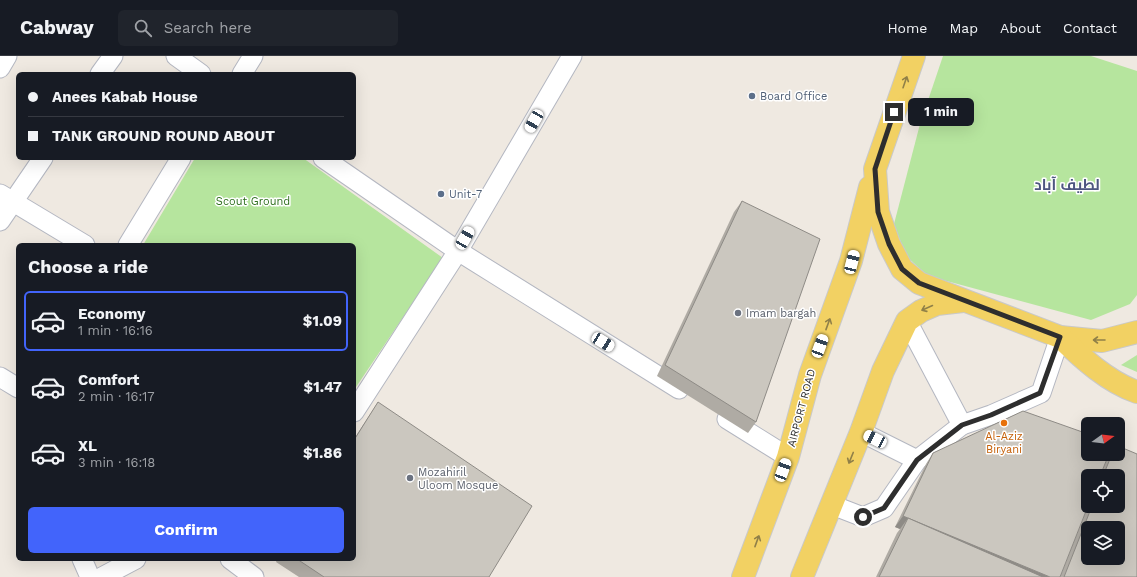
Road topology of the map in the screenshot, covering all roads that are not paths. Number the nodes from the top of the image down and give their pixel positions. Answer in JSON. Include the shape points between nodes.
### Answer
{"nodes":[{"id":1,"x":7,"y":56,"type":"edge"},
{"id":2,"x":112,"y":56,"type":"edge"},
{"id":3,"x":176,"y":56,"type":"edge"},
{"id":4,"x":253,"y":56,"type":"edge"},
{"id":5,"x":572,"y":56,"type":"edge"},
{"id":6,"x":914,"y":56,"type":"edge"},
{"id":7,"x":0,"y":68,"type":"edge"},
{"id":8,"x":101,"y":72,"type":"edge"},
{"id":9,"x":199,"y":72,"type":"edge"},
{"id":10,"x":243,"y":72,"type":"edge"},
{"id":11,"x":41,"y":160,"type":"edge"},
{"id":12,"x":179,"y":160,"type":"edge"},
{"id":13,"x":326,"y":160,"type":"edge"},
{"id":14,"x":875,"y":169,"type":"junction"},
{"id":15,"x":7,"y":198,"type":"edge"},
{"id":16,"x":0,"y":221,"type":"edge"},
{"id":17,"x":82,"y":243,"type":"edge"},
{"id":18,"x":129,"y":243,"type":"edge"},
{"id":19,"x":458,"y":251,"type":"junction"},
{"id":20,"x":964,"y":300,"type":"junction"},
{"id":21,"x":906,"y":321,"type":"junction"},
{"id":22,"x":1137,"y":332,"type":"edge"},
{"id":23,"x":1060,"y":337,"type":"junction"},
{"id":24,"x":0,"y":377,"type":"edge"},
{"id":25,"x":16,"y":387,"type":"edge"},
{"id":26,"x":1137,"y":392,"type":"edge"},
{"id":27,"x":694,"y":398,"type":"edge"},
{"id":28,"x":356,"y":409,"type":"edge"},
{"id":29,"x":714,"y":411,"type":"edge"},
{"id":30,"x":962,"y":425,"type":"junction"},
{"id":31,"x":861,"y":432,"type":"junction"},
{"id":32,"x":788,"y":458,"type":"junction"},
{"id":33,"x":917,"y":460,"type":"junction"},
{"id":34,"x":832,"y":505,"type":"junction"},
{"id":35,"x":83,"y":561,"type":"edge"},
{"id":36,"x":132,"y":561,"type":"edge"},
{"id":37,"x":90,"y":577,"type":"edge"},
{"id":38,"x":102,"y":577,"type":"edge"},
{"id":39,"x":743,"y":577,"type":"edge"},
{"id":40,"x":802,"y":577,"type":"edge"}],
"edges":[{"from":1,"to":7,"type":"street"},
{"from":2,"to":8,"type":"street"},
{"from":3,"to":9,"type":"street"},
{"from":4,"to":10,"type":"street"},
{"from":5,"to":19,"type":"street"},
{"from":14,"to":6,"type":"main road","name":"AIRPORT ROAD","one_way":true},
{"from":11,"to":15,"type":"street"},
{"from":12,"to":18,"type":"street"},
{"from":13,"to":19,"type":"street"},
{"from":14,"to":20,"type":"main road","via":[[878,212],[889,244],[902,269],[919,283]]},
{"from":32,"to":14,"type":"main road","name":"AIRPORT ROAD","one_way":true,"via":[[810,375],[852,262]]},
{"from":15,"to":16,"type":"street"},
{"from":15,"to":17,"type":"street"},
{"from":19,"to":27,"type":"street"},
{"from":19,"to":28,"type":"street"},
{"from":20,"to":21,"type":"main road","one_way":true,"via":[[938,304]]},
{"from":20,"to":23,"type":"main road"},
{"from":21,"to":30,"type":"street"},
{"from":21,"to":31,"type":"main road","via":[[883,371]]},
{"from":22,"to":23,"type":"main road","one_way":true,"via":[[1102,341]]},
{"from":23,"to":26,"type":"main road","via":[[1100,371]]},
{"from":23,"to":30,"type":"street","via":[[1040,393]]},
{"from":24,"to":25,"type":"street"},
{"from":29,"to":32,"type":"street"},
{"from":30,"to":33,"type":"street"},
{"from":31,"to":33,"type":"street"},
{"from":31,"to":34,"type":"main road","one_way":true},
{"from":39,"to":32,"type":"main road","name":"AIRPORT ROAD","one_way":true},
{"from":33,"to":34,"type":"street","via":[[884,508],[863,517]]},
{"from":34,"to":40,"type":"main road"},
{"from":35,"to":37,"type":"street"},
{"from":36,"to":38,"type":"street"}]}
